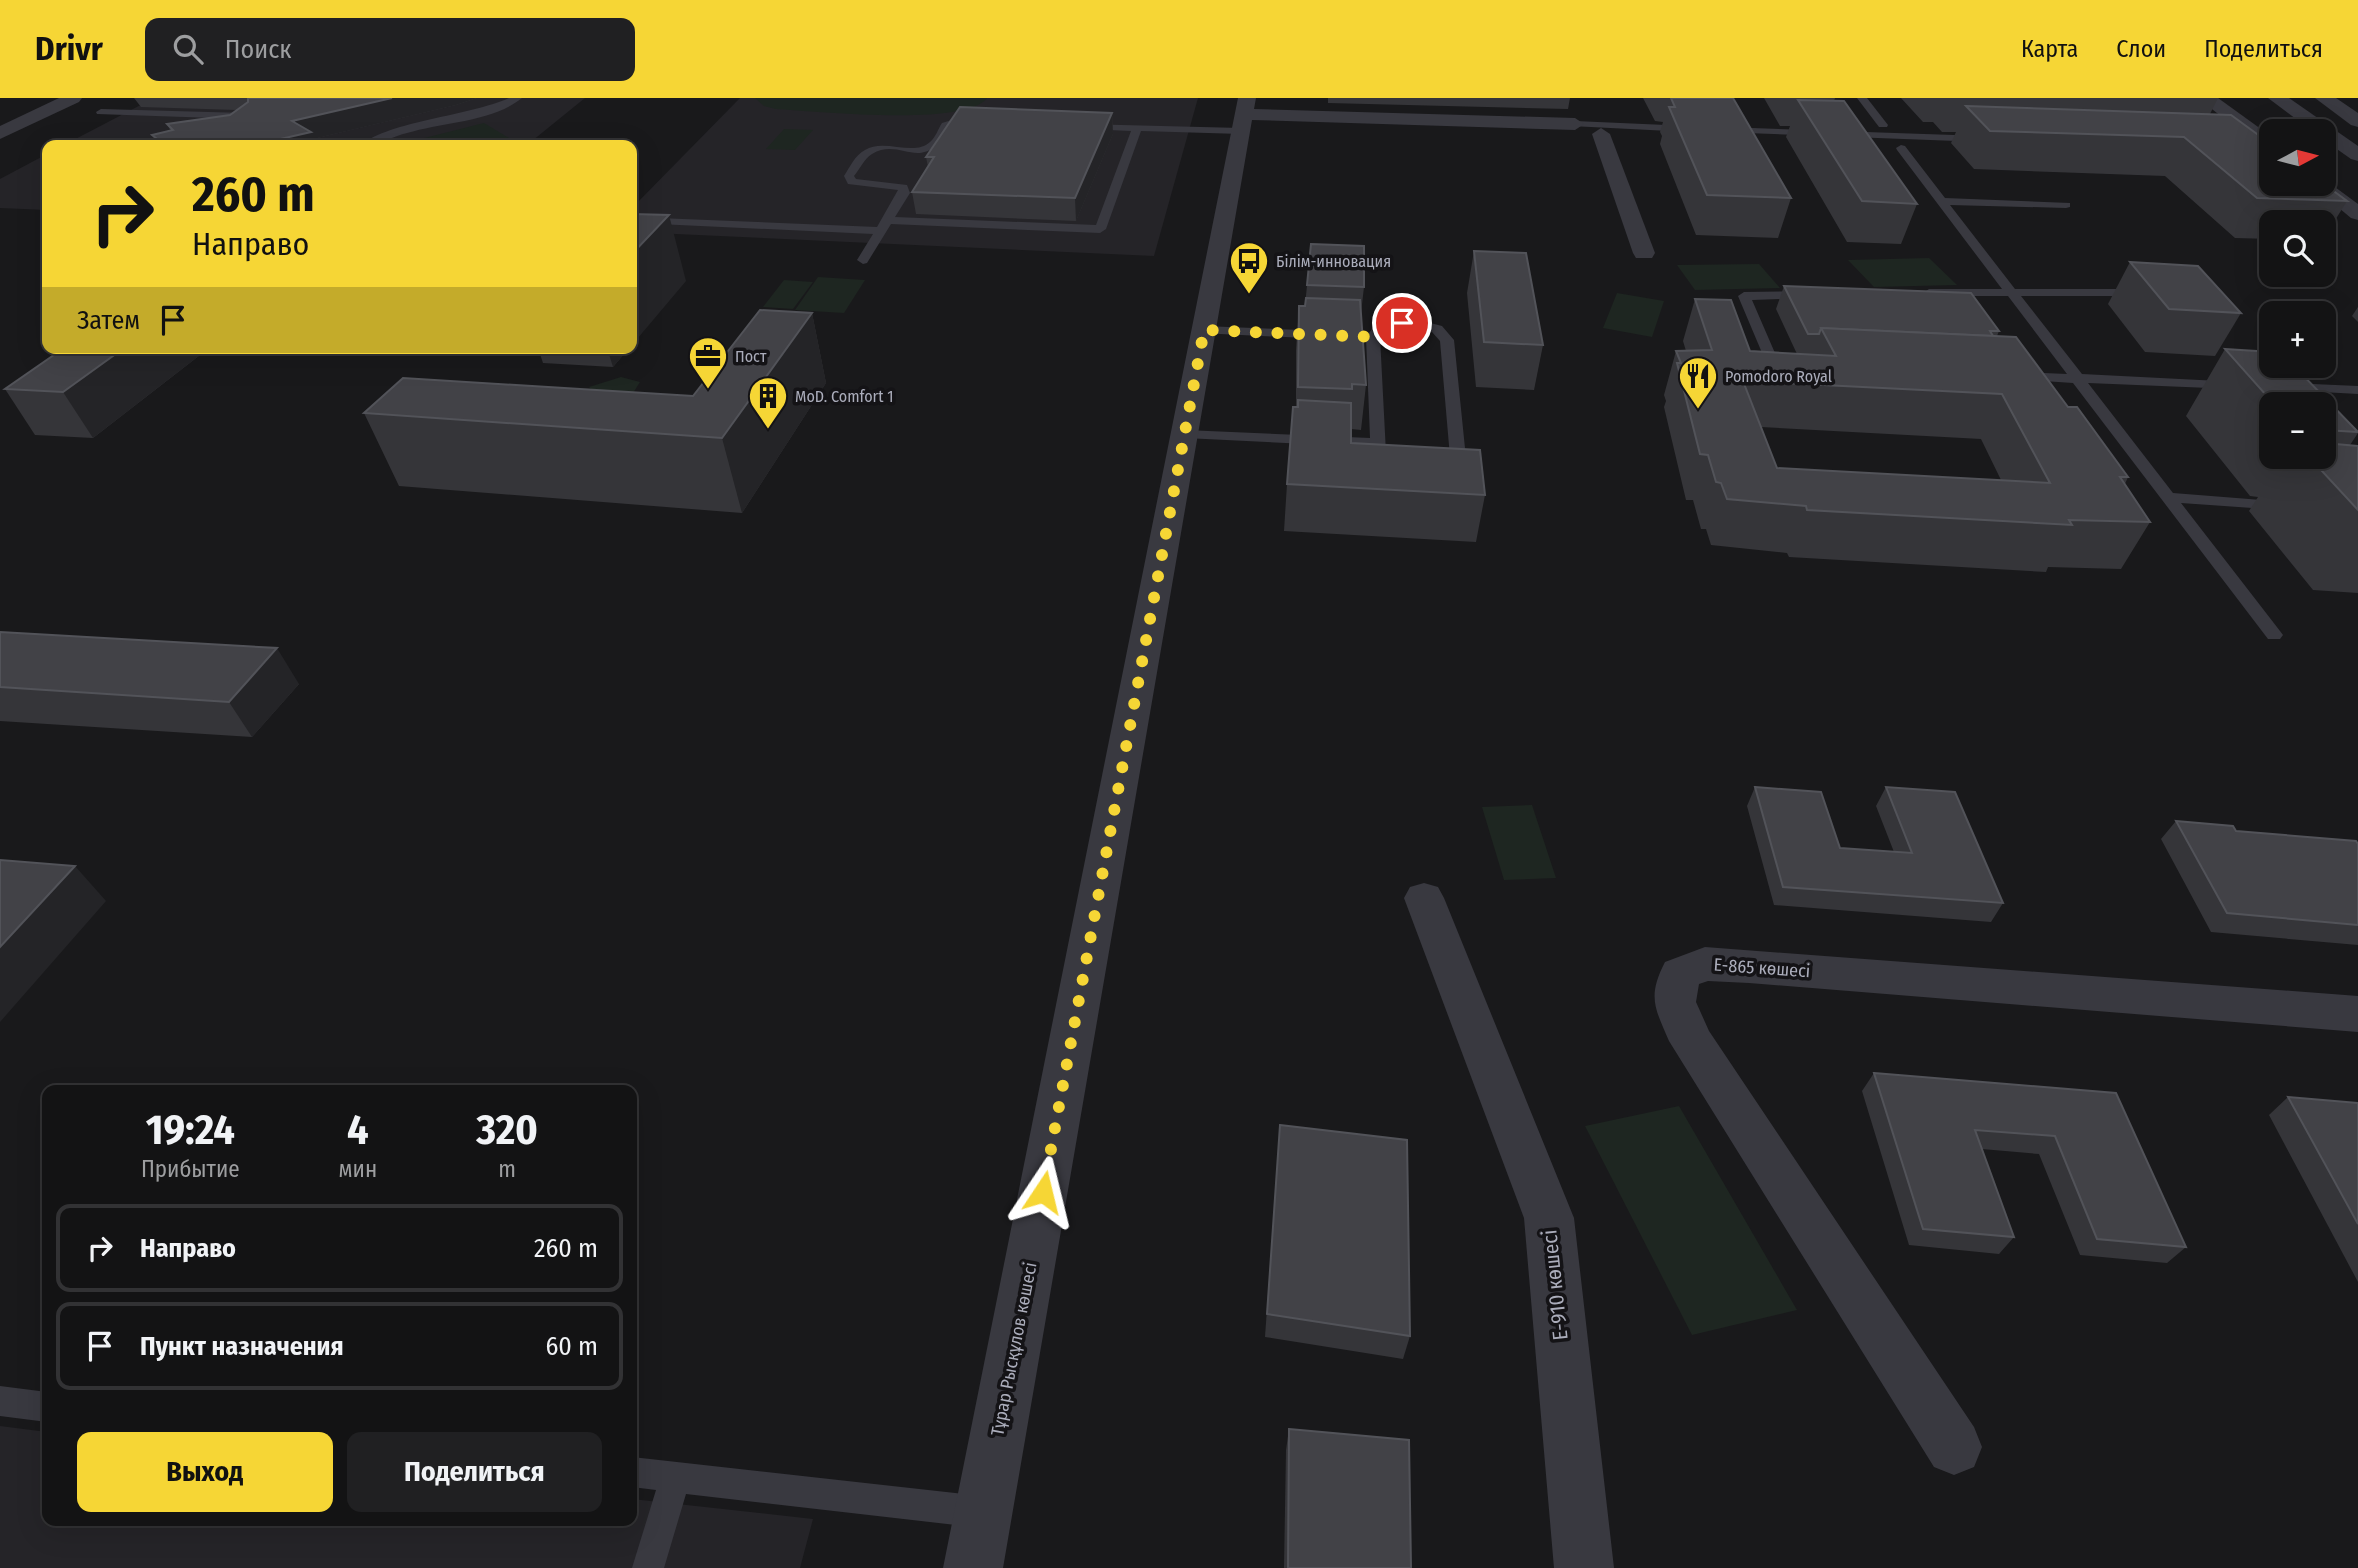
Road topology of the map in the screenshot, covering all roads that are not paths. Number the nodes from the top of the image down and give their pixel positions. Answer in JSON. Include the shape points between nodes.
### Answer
{"nodes":[{"id":1,"x":73,"y":98,"type":"edge"},
{"id":2,"x":517,"y":98,"type":"edge"},
{"id":3,"x":1862,"y":98,"type":"edge"},
{"id":4,"x":2207,"y":98,"type":"edge"},
{"id":5,"x":2266,"y":98,"type":"edge"},
{"id":6,"x":2277,"y":98,"type":"edge"},
{"id":7,"x":2324,"y":98,"type":"edge"},
{"id":8,"x":191,"y":104,"type":"dead end"},
{"id":9,"x":101,"y":113,"type":"dead end"},
{"id":10,"x":1244,"y":114,"type":"edge"},
{"id":11,"x":1598,"y":119,"type":"junction"},
{"id":12,"x":2295,"y":119,"type":"edge"},
{"id":13,"x":2307,"y":119,"type":"edge"},
{"id":14,"x":169,"y":120,"type":"junction"},
{"id":15,"x":2358,"y":121,"type":"edge"},
{"id":16,"x":996,"y":122,"type":"edge"},
{"id":17,"x":1576,"y":124,"type":"junction"},
{"id":18,"x":1077,"y":125,"type":"edge"},
{"id":19,"x":1883,"y":125,"type":"junction"},
{"id":20,"x":1628,"y":127,"type":"junction"},
{"id":21,"x":1137,"y":128,"type":"junction"},
{"id":22,"x":1702,"y":129,"type":"edge"},
{"id":23,"x":1715,"y":130,"type":"edge"},
{"id":24,"x":235,"y":131,"type":"edge"},
{"id":25,"x":0,"y":133,"type":"edge"},
{"id":26,"x":1859,"y":134,"type":"junction"},
{"id":27,"x":1928,"y":137,"type":"junction"},
{"id":28,"x":2259,"y":138,"type":"edge"},
{"id":29,"x":1996,"y":139,"type":"edge"},
{"id":30,"x":380,"y":140,"type":"edge"},
{"id":31,"x":2336,"y":140,"type":"edge"},
{"id":32,"x":1901,"y":148,"type":"junction"},
{"id":33,"x":2249,"y":148,"type":"edge"},
{"id":34,"x":2259,"y":148,"type":"edge"},
{"id":35,"x":2336,"y":154,"type":"edge"},
{"id":36,"x":2358,"y":155,"type":"edge"},
{"id":37,"x":2358,"y":165,"type":"edge"},
{"id":38,"x":2335,"y":196,"type":"edge"},
{"id":39,"x":1942,"y":201,"type":"junction"},
{"id":40,"x":2066,"y":205,"type":"dead end"},
{"id":41,"x":2358,"y":214,"type":"edge"},
{"id":42,"x":658,"y":220,"type":"edge"},
{"id":43,"x":886,"y":220,"type":"junction"},
{"id":44,"x":879,"y":231,"type":"junction"},
{"id":45,"x":1644,"y":253,"type":"dead end"},
{"id":46,"x":863,"y":260,"type":"dead end"},
{"id":47,"x":2011,"y":292,"type":"junction"},
{"id":48,"x":2148,"y":292,"type":"edge"},
{"id":49,"x":1916,"y":293,"type":"edge"},
{"id":50,"x":1823,"y":295,"type":"edge"},
{"id":51,"x":1204,"y":330,"type":"junction"},
{"id":52,"x":1336,"y":336,"type":"edge"},
{"id":53,"x":1800,"y":365,"type":"edge"},
{"id":54,"x":2001,"y":375,"type":"edge"},
{"id":55,"x":2079,"y":379,"type":"junction"},
{"id":56,"x":2247,"y":386,"type":"edge"},
{"id":57,"x":2275,"y":387,"type":"edge"},
{"id":58,"x":2358,"y":390,"type":"edge"},
{"id":59,"x":1185,"y":434,"type":"junction"},
{"id":60,"x":1377,"y":443,"type":"junction"},
{"id":61,"x":2168,"y":496,"type":"junction"},
{"id":62,"x":2304,"y":507,"type":"dead end"},
{"id":63,"x":2273,"y":635,"type":"dead end"},
{"id":64,"x":1423,"y":898,"type":"dead end"},
{"id":65,"x":2358,"y":1014,"type":"edge"},
{"id":66,"x":0,"y":1401,"type":"edge"},
{"id":67,"x":42,"y":1406,"type":"edge"},
{"id":68,"x":1954,"y":1447,"type":"dead end"},
{"id":69,"x":637,"y":1472,"type":"edge"},
{"id":70,"x":676,"y":1476,"type":"junction"},
{"id":71,"x":984,"y":1513,"type":"junction"},
{"id":72,"x":648,"y":1568,"type":"edge"},
{"id":73,"x":973,"y":1568,"type":"edge"},
{"id":74,"x":1584,"y":1568,"type":"edge"}],
"edges":[{"from":1,"to":25,"type":"street"},
{"from":2,"to":30,"type":"lane","via":[[494,109]]},
{"from":3,"to":19,"type":"lane"},
{"from":4,"to":28,"type":"street"},
{"from":5,"to":12,"type":"street"},
{"from":6,"to":13,"type":"street"},
{"from":7,"to":15,"type":"street"},
{"from":8,"to":14,"type":"lane"},
{"from":9,"to":14,"type":"lane"},
{"from":10,"to":17,"type":"street"},
{"from":10,"to":21,"type":"lane"},
{"from":10,"to":51,"type":"street","name":"Тұрар Рысқұлов көшесі"},
{"from":11,"to":17,"type":"street","via":[[1587,131]]},
{"from":11,"to":20,"type":"street","via":[[1622,132]]},
{"from":11,"to":45,"type":"street"},
{"from":14,"to":24,"type":"lane","via":[[235,116],[251,120]]},
{"from":16,"to":43,"type":"lane","via":[[955,122],[946,125],[928,148],[885,148],[863,156],[849,176],[852,182],[903,187],[904,193]]},
{"from":17,"to":20,"type":"lane"},
{"from":18,"to":21,"type":"lane"},
{"from":19,"to":26,"type":"lane","via":[[1866,126]]},
{"from":19,"to":27,"type":"lane"},
{"from":20,"to":22,"type":"lane"},
{"from":21,"to":43,"type":"lane","via":[[1101,229]]},
{"from":23,"to":26,"type":"lane"},
{"from":26,"to":27,"type":"lane"},
{"from":26,"to":32,"type":"lane","via":[[1879,145]]},
{"from":27,"to":29,"type":"lane"},
{"from":27,"to":32,"type":"lane","via":[[1926,144]]},
{"from":31,"to":36,"type":"street"},
{"from":32,"to":39,"type":"lane"},
{"from":33,"to":34,"type":"lane"},
{"from":35,"to":37,"type":"street"},
{"from":38,"to":41,"type":"street"},
{"from":39,"to":40,"type":"lane"},
{"from":39,"to":47,"type":"lane"},
{"from":42,"to":44,"type":"lane"},
{"from":43,"to":44,"type":"lane"},
{"from":44,"to":46,"type":"lane"},
{"from":47,"to":48,"type":"lane"},
{"from":47,"to":49,"type":"lane"},
{"from":47,"to":55,"type":"lane"},
{"from":50,"to":53,"type":"lane","via":[[1744,296],[1773,364]]},
{"from":51,"to":52,"type":"lane"},
{"from":51,"to":59,"type":"street","name":"Тұрар Рысқұлов көшесі"},
{"from":54,"to":55,"type":"lane"},
{"from":55,"to":56,"type":"lane"},
{"from":55,"to":61,"type":"lane"},
{"from":57,"to":58,"type":"lane"},
{"from":59,"to":60,"type":"lane"},
{"from":59,"to":71,"type":"street","name":"Тұрар Рысқұлов көшесі"},
{"from":60,"to":60,"type":"lane","via":[[1384,461],[1406,470],[1432,471],[1458,458],[1447,340],[1426,326],[1402,323],[1381,327],[1367,337]]},
{"from":61,"to":62,"type":"lane"},
{"from":61,"to":63,"type":"lane"},
{"from":64,"to":74,"type":"street","name":"Е-910 көшесі","via":[[1549,1218]]},
{"from":65,"to":68,"type":"street","name":"Е-865 көшесі","via":[[1749,966],[1705,964],[1680,974],[1674,1002],[1691,1041]]},
{"from":66,"to":67,"type":"lane"},
{"from":69,"to":70,"type":"lane"},
{"from":70,"to":71,"type":"lane"},
{"from":70,"to":72,"type":"lane"},
{"from":71,"to":73,"type":"street","name":"Тұрар Рысқұлов көшесі"}]}
